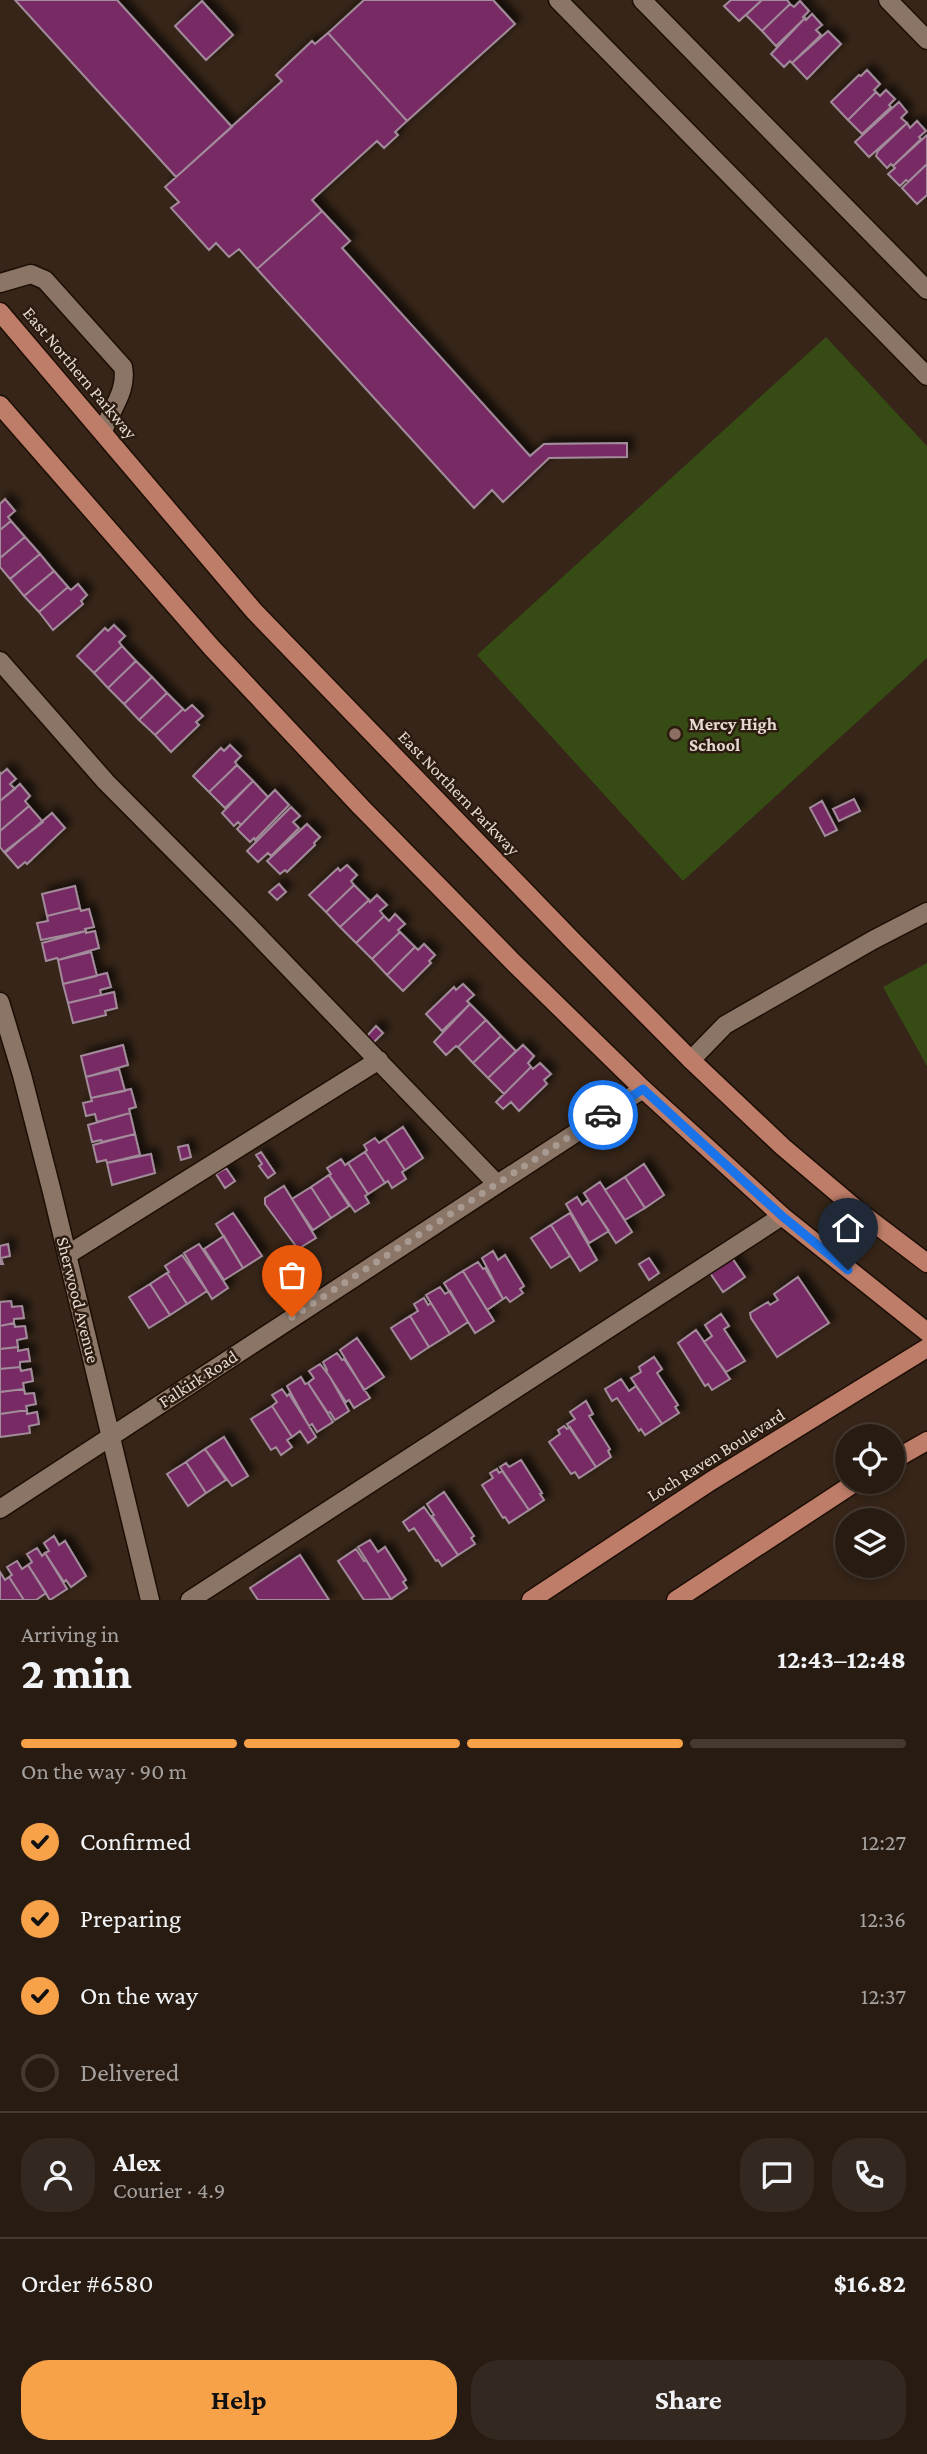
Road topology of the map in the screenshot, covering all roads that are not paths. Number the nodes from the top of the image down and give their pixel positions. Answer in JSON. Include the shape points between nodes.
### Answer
{"nodes":[{"id":1,"x":558,"y":0,"type":"edge"},
{"id":2,"x":642,"y":0,"type":"edge"},
{"id":3,"x":888,"y":0,"type":"edge"},
{"id":4,"x":927,"y":40,"type":"edge"},
{"id":5,"x":0,"y":283,"type":"edge"},
{"id":6,"x":927,"y":290,"type":"edge"},
{"id":7,"x":0,"y":312,"type":"edge"},
{"id":8,"x":927,"y":376,"type":"edge"},
{"id":9,"x":0,"y":405,"type":"edge"},
{"id":10,"x":103,"y":432,"type":"junction"},
{"id":11,"x":0,"y":661,"type":"edge"},
{"id":12,"x":927,"y":912,"type":"edge"},
{"id":13,"x":0,"y":1002,"type":"edge"},
{"id":14,"x":379,"y":1060,"type":"junction"},
{"id":15,"x":691,"y":1060,"type":"junction"},
{"id":16,"x":643,"y":1089,"type":"junction"},
{"id":17,"x":497,"y":1184,"type":"junction"},
{"id":18,"x":782,"y":1216,"type":"junction"},
{"id":19,"x":67,"y":1255,"type":"junction"},
{"id":20,"x":927,"y":1263,"type":"edge"},
{"id":21,"x":927,"y":1332,"type":"edge"},
{"id":22,"x":927,"y":1348,"type":"edge"},
{"id":23,"x":111,"y":1435,"type":"junction"},
{"id":24,"x":927,"y":1441,"type":"edge"},
{"id":25,"x":905,"y":1454,"type":"edge"},
{"id":26,"x":838,"y":1494,"type":"edge"},
{"id":27,"x":0,"y":1509,"type":"edge"},
{"id":28,"x":688,"y":1597,"type":"edge"},
{"id":29,"x":150,"y":1600,"type":"edge"},
{"id":30,"x":190,"y":1600,"type":"edge"},
{"id":31,"x":531,"y":1600,"type":"edge"}],
"edges":[{"from":1,"to":8,"type":"street"},
{"from":2,"to":6,"type":"street"},
{"from":3,"to":4,"type":"street"},
{"from":5,"to":10,"type":"street","via":[[31,274],[45,280],[123,367],[122,393]]},
{"from":7,"to":10,"type":"main road","name":"East Northern Parkway"},
{"from":9,"to":16,"type":"main road","via":[[212,648],[352,797]]},
{"from":10,"to":15,"type":"main road","name":"East Northern Parkway","via":[[254,611]]},
{"from":11,"to":14,"type":"street","via":[[106,782]]},
{"from":12,"to":15,"type":"street","via":[[724,1025]]},
{"from":13,"to":19,"type":"street","name":"Sherwood Avenue"},
{"from":14,"to":17,"type":"street"},
{"from":14,"to":19,"type":"street"},
{"from":15,"to":20,"type":"main road","name":"East Northern Parkway","via":[[783,1147]]},
{"from":16,"to":17,"type":"street","name":"Falkirk Road"},
{"from":16,"to":18,"type":"main road"},
{"from":17,"to":23,"type":"street","name":"Falkirk Road"},
{"from":18,"to":21,"type":"main road"},
{"from":18,"to":30,"type":"street"},
{"from":19,"to":23,"type":"street","name":"Sherwood Avenue"},
{"from":22,"to":31,"type":"main road","name":"Loch Raven Boulevard","via":[[711,1481]]},
{"from":23,"to":27,"type":"street","name":"Falkirk Road"},
{"from":23,"to":29,"type":"street","name":"Sherwood Avenue"},
{"from":24,"to":25,"type":"main road"},
{"from":26,"to":28,"type":"main road"}]}
